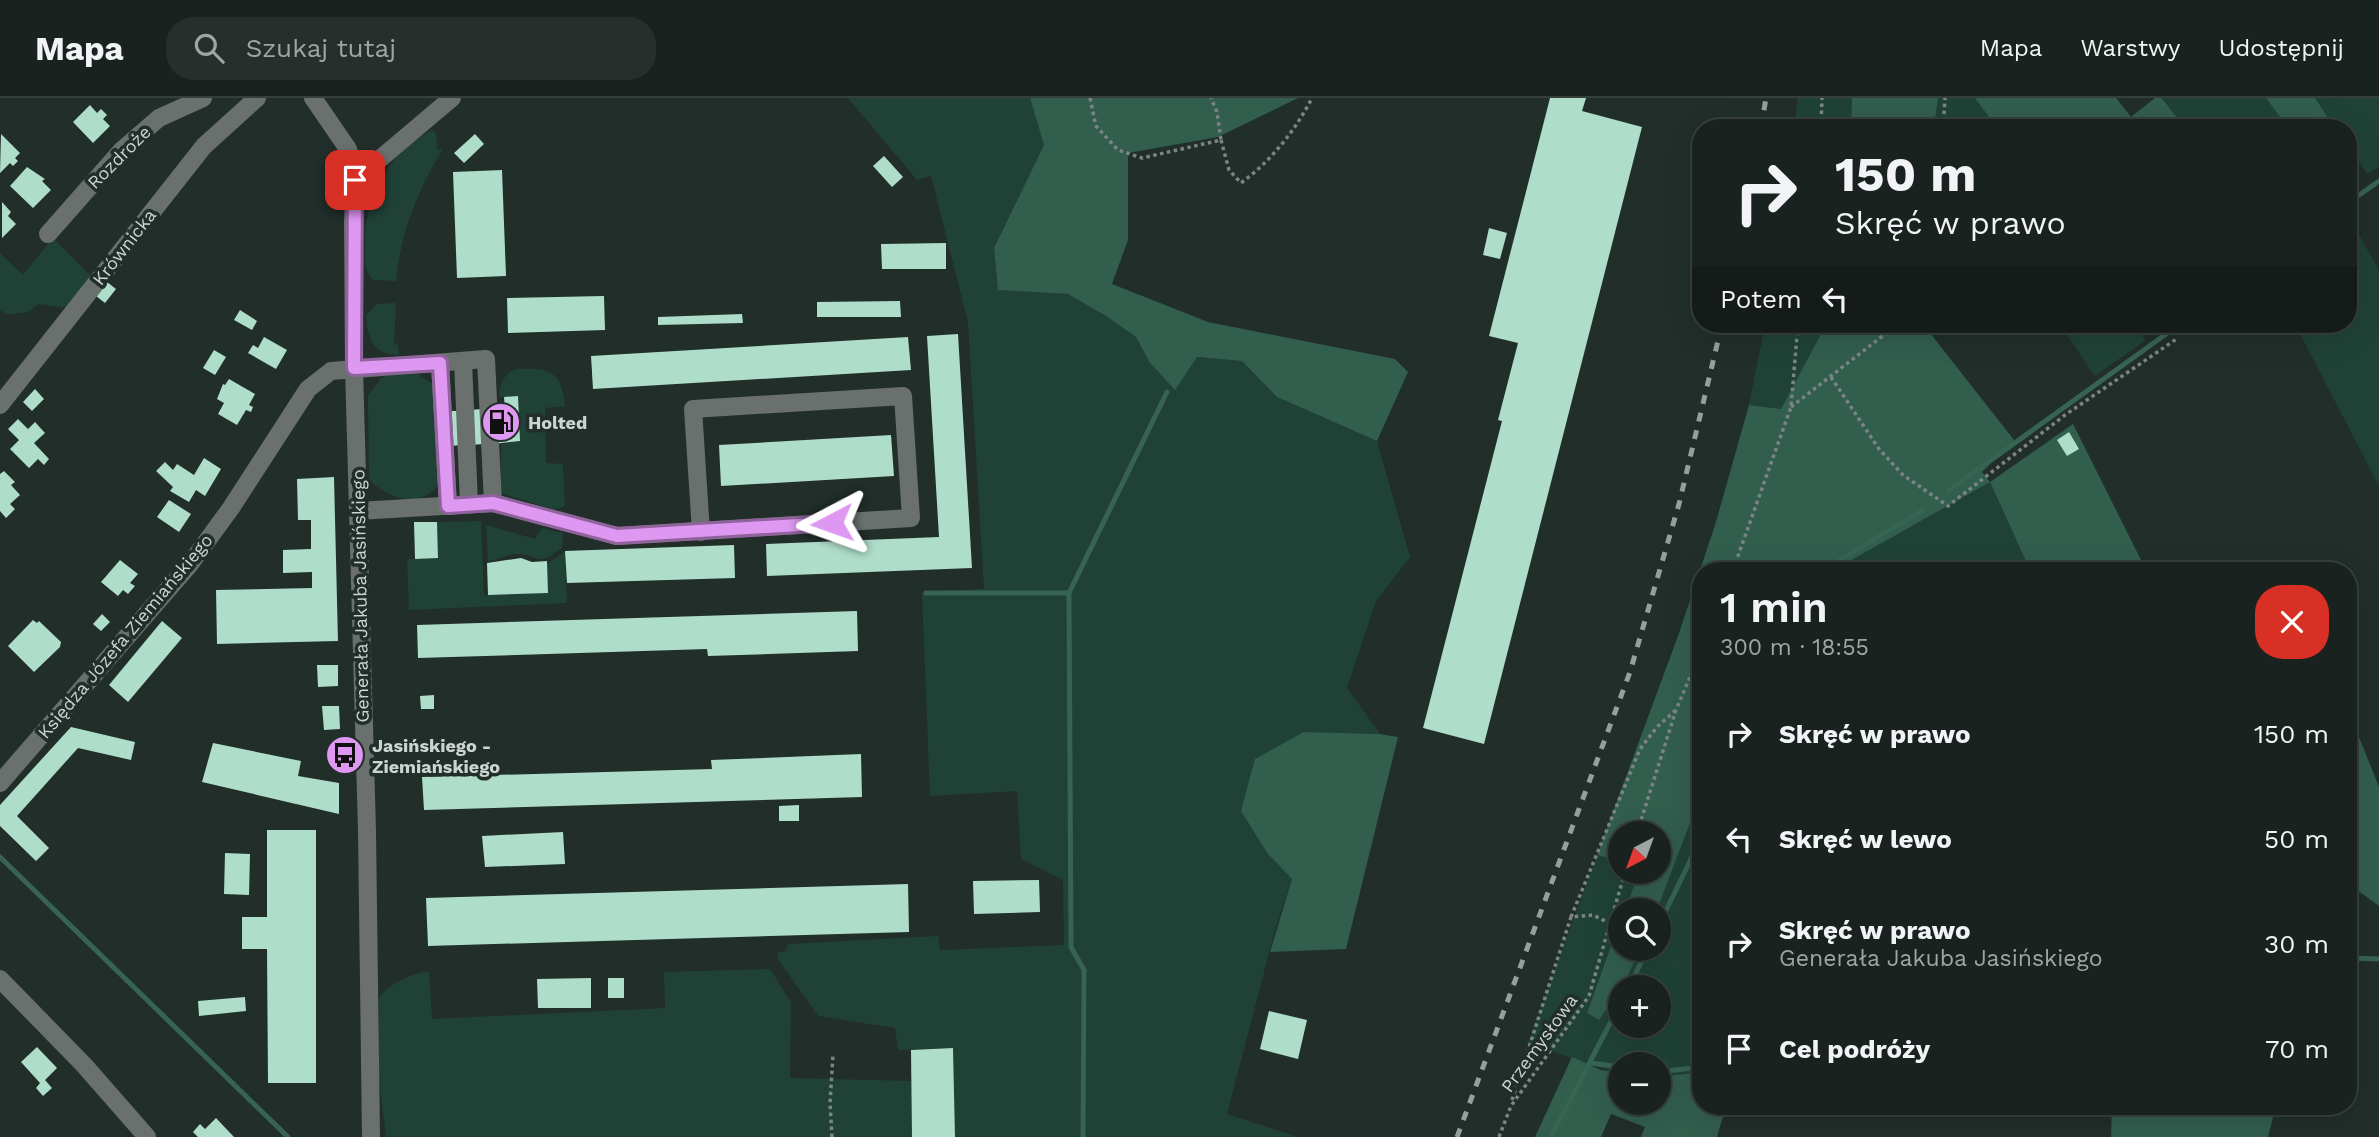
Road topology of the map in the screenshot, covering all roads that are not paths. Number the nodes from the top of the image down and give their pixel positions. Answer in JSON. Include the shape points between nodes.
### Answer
{"nodes":[{"id":1,"x":203,"y":98,"type":"edge"},
{"id":2,"x":257,"y":98,"type":"edge"},
{"id":3,"x":313,"y":98,"type":"edge"},
{"id":4,"x":452,"y":98,"type":"edge"},
{"id":5,"x":355,"y":180,"type":"junction"},
{"id":6,"x":48,"y":234,"type":"dead end"},
{"id":7,"x":463,"y":361,"type":"junction"},
{"id":8,"x":440,"y":363,"type":"junction"},
{"id":9,"x":354,"y":368,"type":"junction"},
{"id":10,"x":0,"y":405,"type":"edge"},
{"id":11,"x":493,"y":503,"type":"junction"},
{"id":12,"x":469,"y":504,"type":"junction"},
{"id":13,"x":448,"y":506,"type":"junction"},
{"id":14,"x":358,"y":511,"type":"junction"},
{"id":15,"x":701,"y":532,"type":"junction"},
{"id":16,"x":0,"y":783,"type":"edge"},
{"id":17,"x":0,"y":979,"type":"edge"},
{"id":18,"x":146,"y":1137,"type":"edge"},
{"id":19,"x":371,"y":1137,"type":"edge"}],
"edges":[{"from":1,"to":6,"type":"street","name":"Rozdroże","via":[[159,118],[122,150]]},
{"from":2,"to":10,"type":"street","name":"Krównicka","via":[[204,146]]},
{"from":3,"to":5,"type":"street","name":"Generała Jakuba Jasińskiego","via":[[348,149]]},
{"from":4,"to":5,"type":"street"},
{"from":5,"to":9,"type":"street","name":"Generała Jakuba Jasińskiego"},
{"from":7,"to":8,"type":"street","name":"Księdza Józefa Ziemiańskiego"},
{"from":7,"to":11,"type":"street","via":[[486,359]]},
{"from":7,"to":12,"type":"street"},
{"from":8,"to":9,"type":"street","name":"Księdza Józefa Ziemiańskiego"},
{"from":8,"to":13,"type":"street"},
{"from":9,"to":14,"type":"street","name":"Generała Jakuba Jasińskiego"},
{"from":9,"to":16,"type":"street","name":"Księdza Józefa Ziemiańskiego","via":[[331,371],[308,388],[190,564]]},
{"from":11,"to":12,"type":"street"},
{"from":11,"to":15,"type":"street","via":[[617,536]]},
{"from":12,"to":13,"type":"street"},
{"from":13,"to":14,"type":"street"},
{"from":14,"to":19,"type":"street","name":"Generała Jakuba Jasińskiego"},
{"from":15,"to":15,"type":"street","via":[[911,517],[903,396],[693,409]]},
{"from":17,"to":18,"type":"street","via":[[76,1056]]}]}
